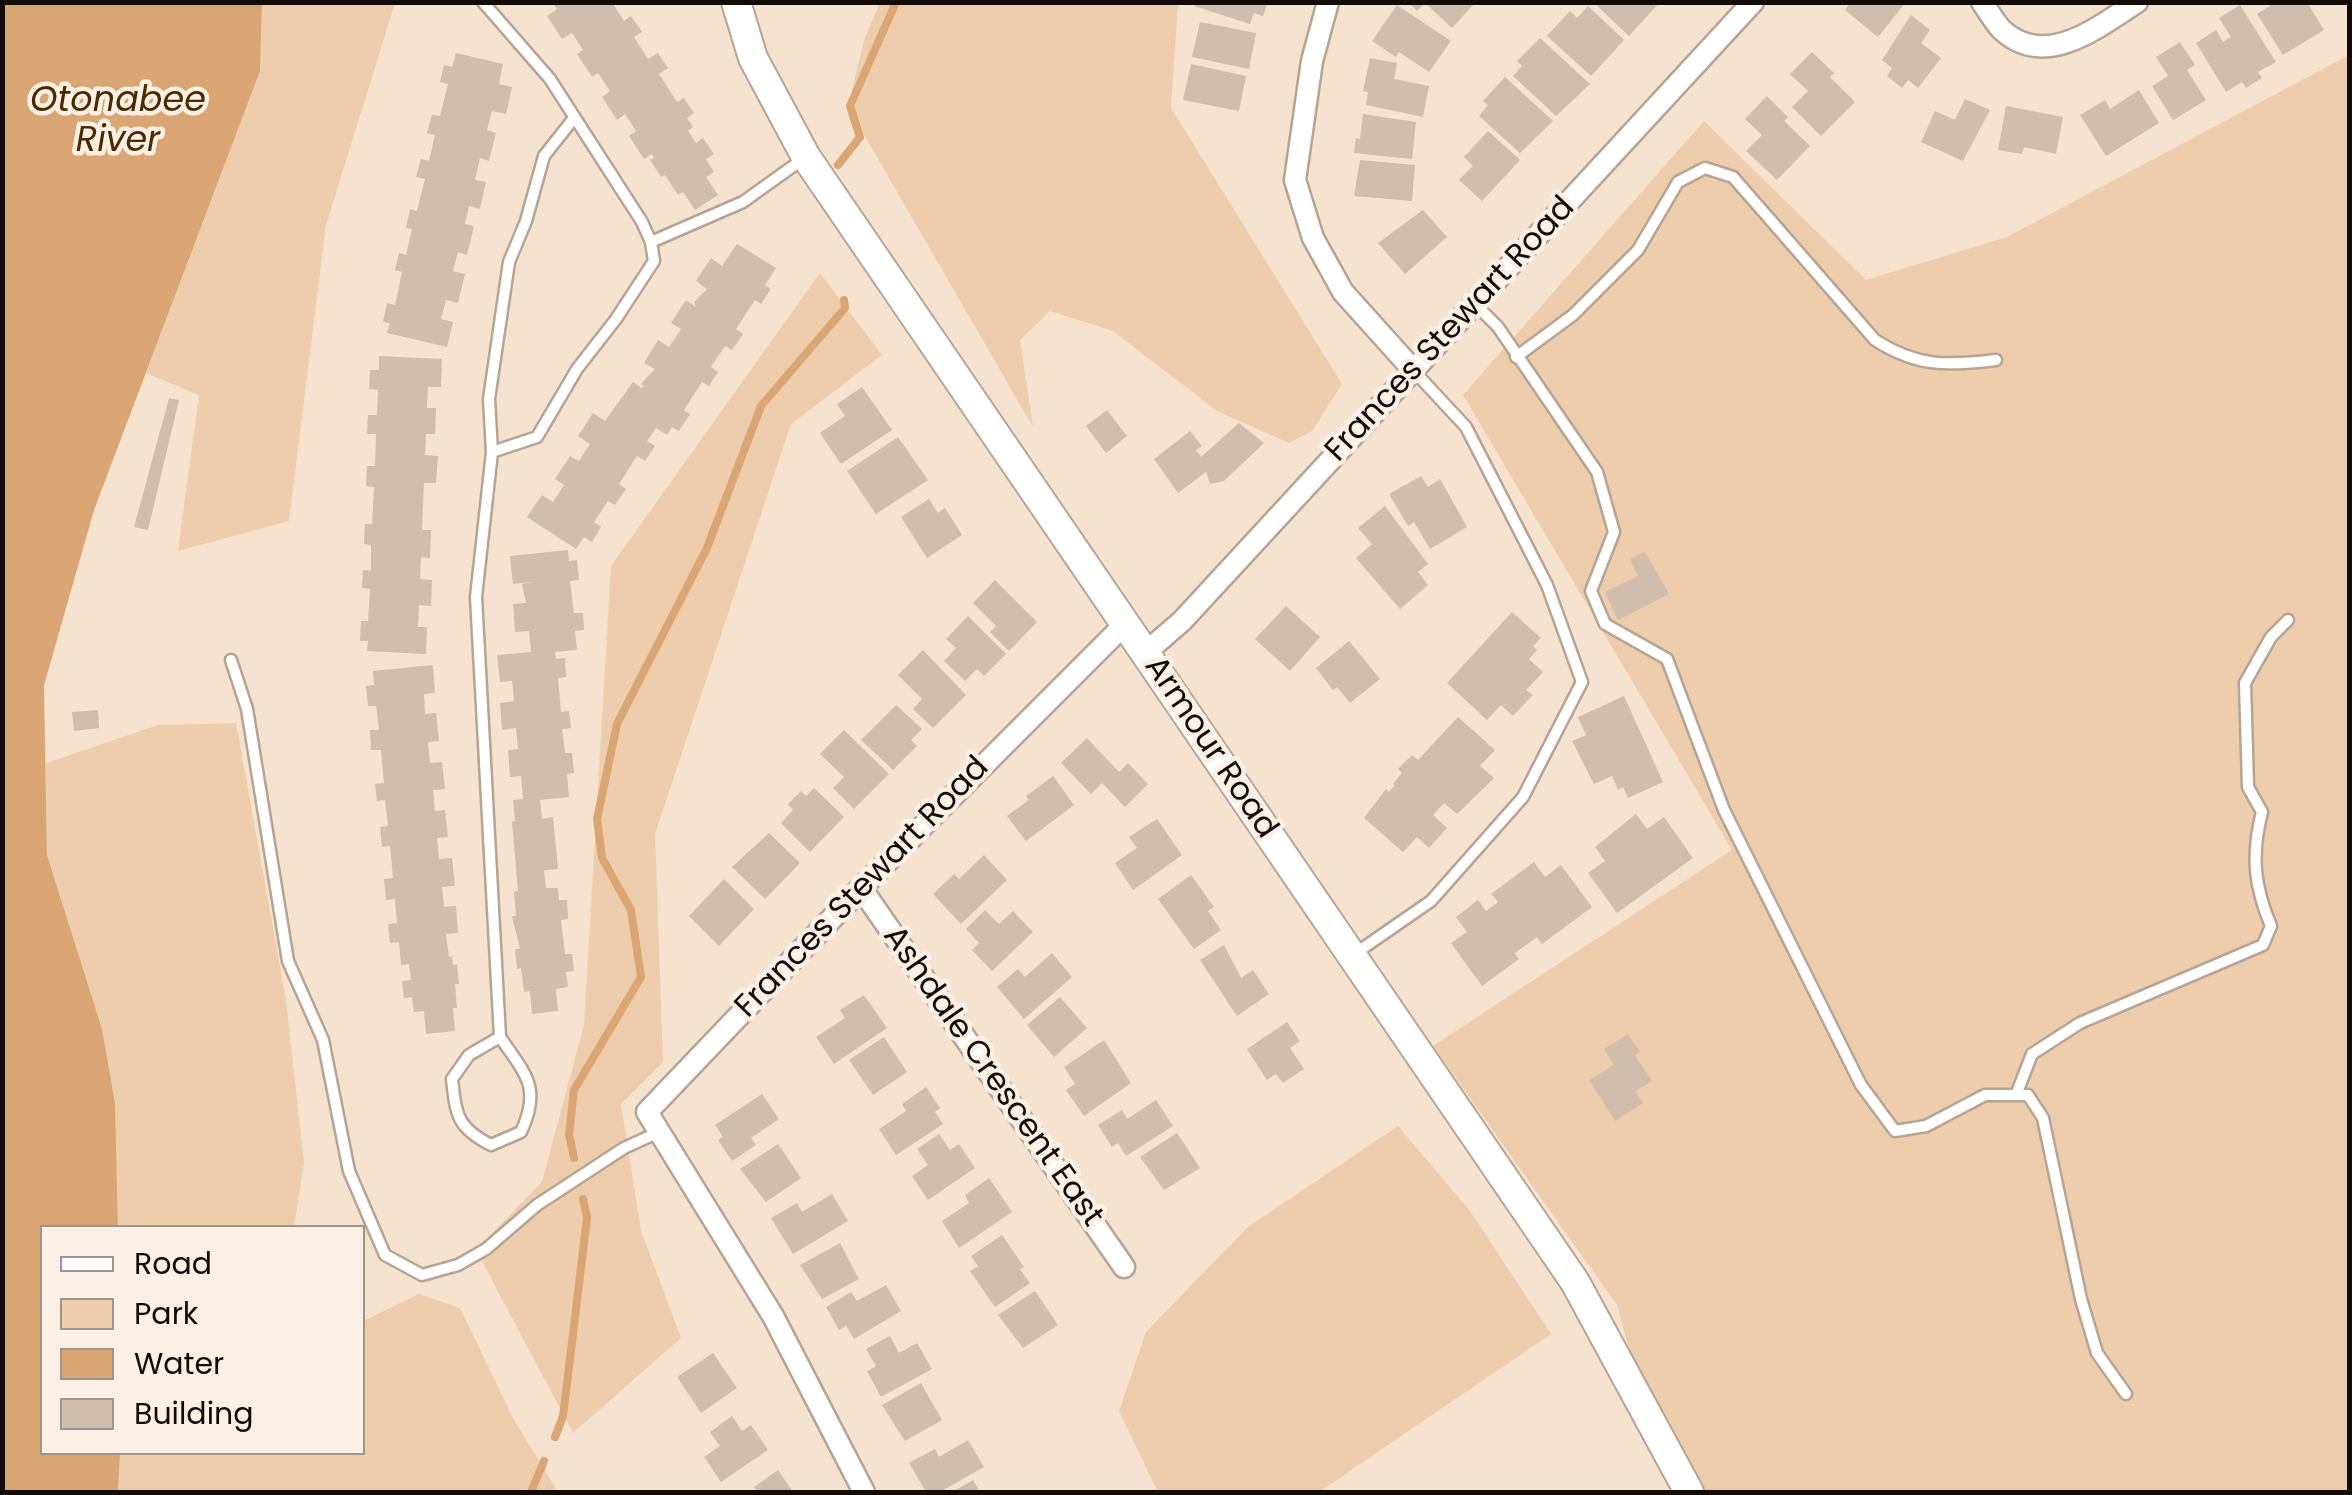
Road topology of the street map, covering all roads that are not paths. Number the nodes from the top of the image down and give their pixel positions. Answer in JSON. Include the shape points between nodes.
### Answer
{"nodes":[{"id":1,"x":483,"y":2,"type":"edge"},
{"id":2,"x":736,"y":2,"type":"edge"},
{"id":3,"x":1328,"y":2,"type":"edge"},
{"id":4,"x":1753,"y":2,"type":"edge"},
{"id":5,"x":1982,"y":2,"type":"edge"},
{"id":6,"x":2137,"y":2,"type":"edge"},
{"id":7,"x":574,"y":118,"type":"junction"},
{"id":8,"x":806,"y":157,"type":"junction"},
{"id":9,"x":651,"y":242,"type":"junction"},
{"id":10,"x":1476,"y":305,"type":"junction"},
{"id":11,"x":1516,"y":356,"type":"junction"},
{"id":12,"x":1996,"y":360,"type":"dead end"},
{"id":13,"x":1414,"y":372,"type":"junction"},
{"id":14,"x":492,"y":452,"type":"junction"},
{"id":15,"x":2288,"y":620,"type":"dead end"},
{"id":16,"x":1125,"y":624,"type":"junction"},
{"id":17,"x":1145,"y":653,"type":"junction"},
{"id":18,"x":232,"y":660,"type":"dead end"},
{"id":19,"x":861,"y":888,"type":"junction"},
{"id":20,"x":1352,"y":956,"type":"junction"},
{"id":21,"x":500,"y":1037,"type":"junction"},
{"id":22,"x":2016,"y":1095,"type":"junction"},
{"id":23,"x":660,"y":1132,"type":"junction"},
{"id":24,"x":1124,"y":1267,"type":"dead end"},
{"id":25,"x":2126,"y":1394,"type":"dead end"},
{"id":26,"x":864,"y":1492,"type":"edge"},
{"id":27,"x":1689,"y":1492,"type":"edge"}],
"edges":[{"from":1,"to":7,"type":"lane","via":[[550,79]]},
{"from":2,"to":8,"type":"main road","name":"Armour Road","via":[[753,58]]},
{"from":3,"to":13,"type":"street","via":[[1294,180],[1313,238],[1342,292]]},
{"from":4,"to":10,"type":"street","name":"Frances Stewart Road"},
{"from":5,"to":6,"type":"street","via":[[2002,30],[2034,46],[2072,43]]},
{"from":7,"to":9,"type":"lane"},
{"from":7,"to":14,"type":"lane","via":[[544,156],[509,262],[489,399]]},
{"from":8,"to":9,"type":"lane","via":[[743,202]]},
{"from":8,"to":16,"type":"main road","name":"Armour Road"},
{"from":9,"to":14,"type":"lane","via":[[654,262],[576,369],[537,437]]},
{"from":10,"to":11,"type":"lane"},
{"from":10,"to":13,"type":"street","name":"Frances Stewart Road"},
{"from":11,"to":12,"type":"lane","via":[[1586,302],[1638,250],[1678,182],[1705,168],[1734,178],[1875,340],[1902,357],[1952,365]]},
{"from":11,"to":22,"type":"lane","via":[[1596,472],[1614,532],[1591,591],[1605,624],[1667,659],[1724,810],[1861,1085],[1895,1131],[1926,1126],[1985,1095]]},
{"from":13,"to":17,"type":"street","name":"Frances Stewart Road"},
{"from":13,"to":20,"type":"lane","via":[[1466,427],[1546,585],[1582,682],[1524,798],[1431,901]]},
{"from":14,"to":21,"type":"lane","via":[[476,597]]},
{"from":15,"to":22,"type":"lane","via":[[2245,683],[2248,787],[2262,812],[2256,892],[2271,926],[2263,945],[2057,1036],[2032,1054]]},
{"from":16,"to":17,"type":"main road","name":"Armour Road"},
{"from":16,"to":19,"type":"street","name":"Frances Stewart Road"},
{"from":17,"to":20,"type":"main road","name":"Armour Road"},
{"from":18,"to":23,"type":"lane","via":[[247,709],[288,962],[323,1040],[349,1171],[385,1255],[422,1275],[458,1266],[537,1205]]},
{"from":19,"to":23,"type":"street","name":"Frances Stewart Road","via":[[647,1112]]},
{"from":19,"to":24,"type":"street","name":"Ashdale Crescent East"},
{"from":20,"to":27,"type":"main road","name":"Armour Road","via":[[1575,1282]]},
{"from":21,"to":21,"type":"lane","via":[[469,1056],[452,1080],[455,1110],[469,1134],[491,1145],[520,1132],[532,1106],[527,1077]]},
{"from":22,"to":25,"type":"lane","via":[[2028,1095],[2043,1118],[2086,1317],[2097,1353]]},
{"from":23,"to":26,"type":"street","via":[[773,1316]]}]}
